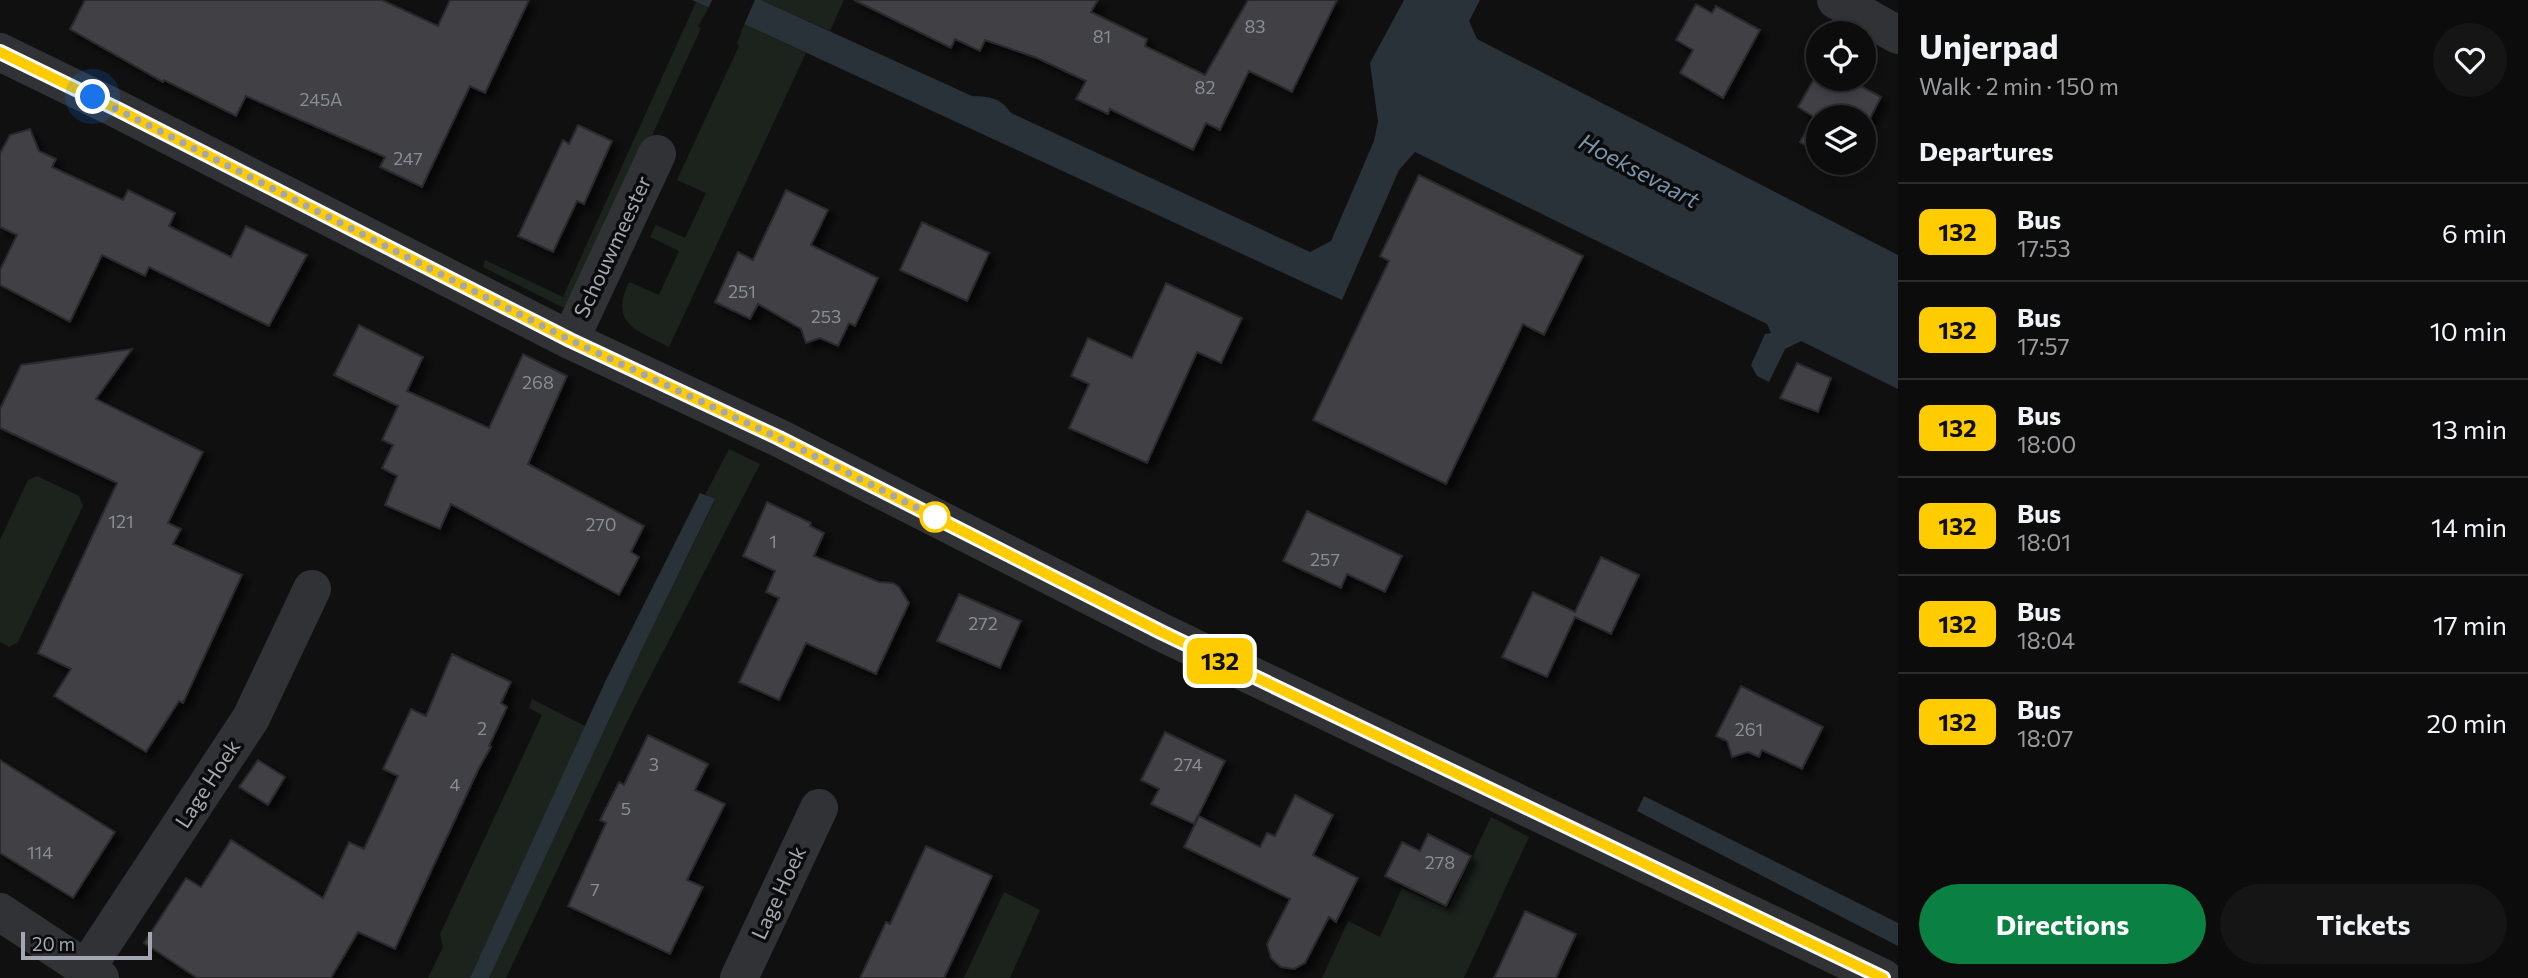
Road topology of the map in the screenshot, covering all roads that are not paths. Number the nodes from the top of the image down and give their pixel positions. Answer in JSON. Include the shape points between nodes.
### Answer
{"nodes":[{"id":1,"x":1836,"y":0,"type":"edge"},
{"id":2,"x":1898,"y":35,"type":"edge"},
{"id":3,"x":0,"y":52,"type":"edge"},
{"id":4,"x":657,"y":154,"type":"dead end"},
{"id":5,"x":570,"y":340,"type":"junction"},
{"id":6,"x":312,"y":589,"type":"dead end"},
{"id":7,"x":819,"y":808,"type":"dead end"},
{"id":8,"x":0,"y":912,"type":"edge"},
{"id":9,"x":93,"y":974,"type":"edge"},
{"id":10,"x":739,"y":978,"type":"edge"},
{"id":11,"x":1883,"y":978,"type":"edge"}],
"edges":[{"from":1,"to":2,"type":"street"},
{"from":3,"to":5,"type":"street"},
{"from":4,"to":5,"type":"street","name":"Schouwmeester"},
{"from":5,"to":11,"type":"street","via":[[779,438],[1163,633]]},
{"from":6,"to":9,"type":"street","name":"Lage Hoek","via":[[251,718]]},
{"from":7,"to":10,"type":"street","name":"Lage Hoek"},
{"from":8,"to":9,"type":"street","name":"Lage Hoek"}]}
